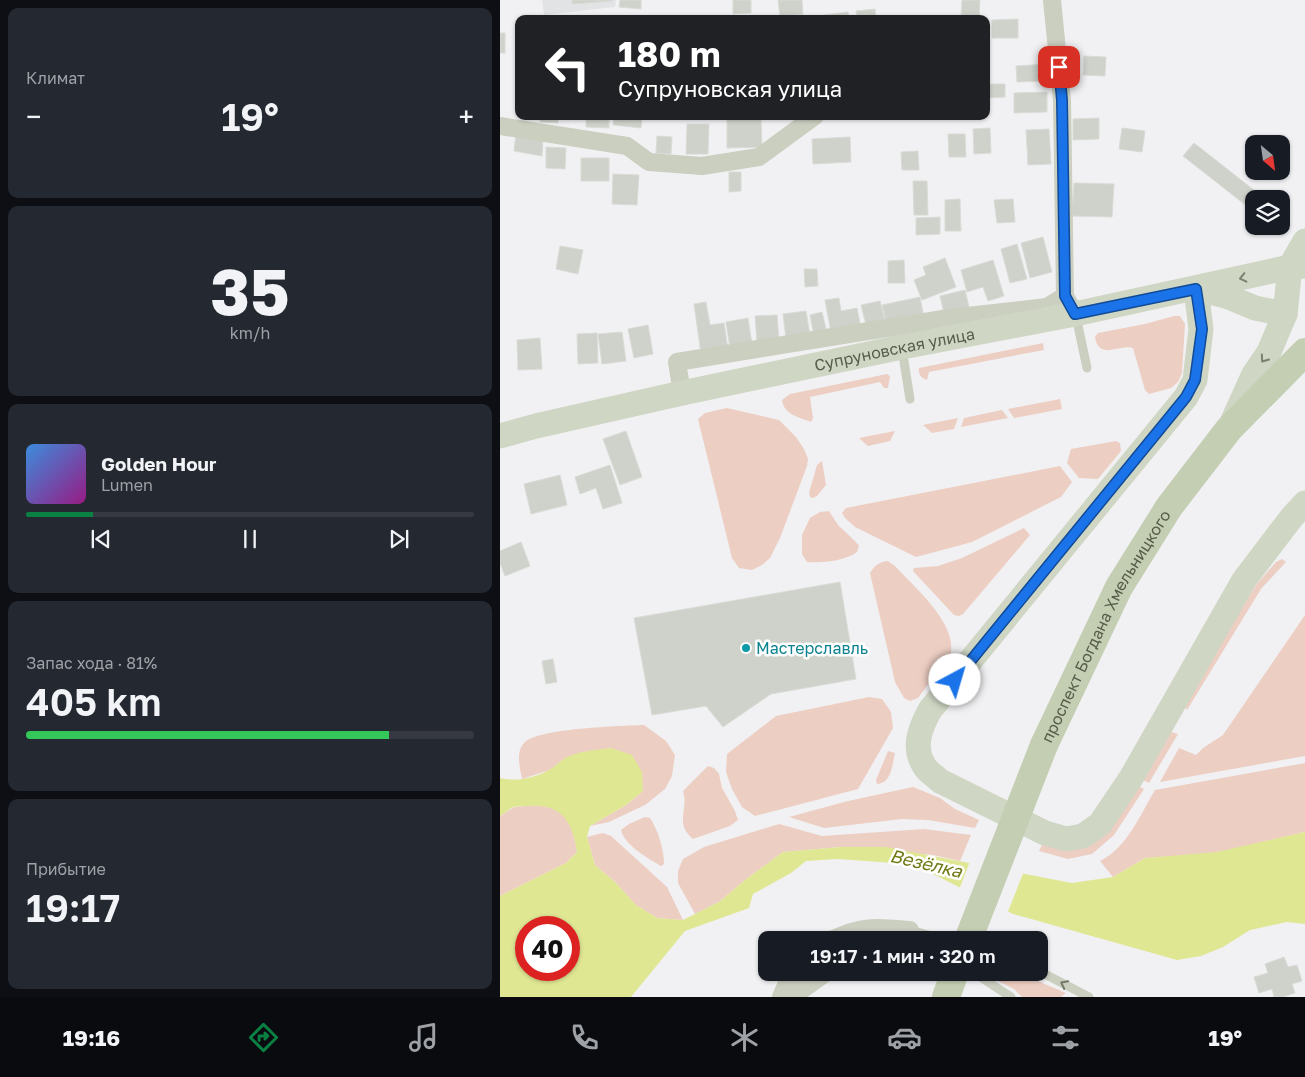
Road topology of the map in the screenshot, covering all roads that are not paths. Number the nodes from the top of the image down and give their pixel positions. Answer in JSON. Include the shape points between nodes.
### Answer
{"nodes":[{"id":1,"x":1052,"y":0,"type":"edge"},
{"id":2,"x":810,"y":120,"type":"edge"},
{"id":3,"x":500,"y":126,"type":"edge"},
{"id":4,"x":1305,"y":241,"type":"edge"},
{"id":5,"x":1298,"y":267,"type":"edge"},
{"id":6,"x":1196,"y":289,"type":"junction"},
{"id":7,"x":1070,"y":305,"type":"junction"},
{"id":8,"x":1284,"y":314,"type":"junction"},
{"id":9,"x":902,"y":347,"type":"junction"},
{"id":10,"x":1305,"y":352,"type":"edge"},
{"id":11,"x":1087,"y":368,"type":"dead end"},
{"id":12,"x":682,"y":393,"type":"junction"},
{"id":13,"x":910,"y":399,"type":"dead end"},
{"id":14,"x":1229,"y":429,"type":"junction"},
{"id":15,"x":500,"y":436,"type":"edge"},
{"id":16,"x":1305,"y":503,"type":"edge"},
{"id":17,"x":853,"y":931,"type":"edge"},
{"id":18,"x":893,"y":931,"type":"edge"},
{"id":19,"x":972,"y":931,"type":"edge"},
{"id":20,"x":1048,"y":976,"type":"edge"},
{"id":21,"x":789,"y":981,"type":"edge"},
{"id":22,"x":814,"y":981,"type":"edge"},
{"id":23,"x":952,"y":981,"type":"edge"},
{"id":24,"x":987,"y":981,"type":"edge"},
{"id":25,"x":781,"y":997,"type":"edge"},
{"id":26,"x":792,"y":997,"type":"edge"},
{"id":27,"x":946,"y":997,"type":"edge"},
{"id":28,"x":1011,"y":997,"type":"edge"},
{"id":29,"x":1089,"y":997,"type":"edge"}],
"edges":[{"from":1,"to":7,"type":"street","via":[[1062,100]]},
{"from":2,"to":3,"type":"street","via":[[760,157],[702,166],[650,162],[627,146]]},
{"from":4,"to":5,"type":"street"},
{"from":5,"to":6,"type":"street","name":"Супруновская улица","one_way":true},
{"from":5,"to":8,"type":"street"},
{"from":6,"to":7,"type":"street","name":"Супруновская улица"},
{"from":6,"to":8,"type":"street"},
{"from":6,"to":16,"type":"street","via":[[1202,329],[1195,380],[1186,397],[930,710],[921,726],[918,743],[926,768],[940,781],[1045,832],[1066,839],[1083,836],[1100,824],[1131,778],[1244,580]]},
{"from":7,"to":9,"type":"street","name":"Супруновская улица"},
{"from":7,"to":11,"type":"lane"},
{"from":7,"to":12,"type":"street","via":[[949,318],[677,362]]},
{"from":8,"to":14,"type":"street","one_way":true,"via":[[1269,352],[1254,374]]},
{"from":9,"to":12,"type":"street","name":"Супруновская улица"},
{"from":9,"to":13,"type":"lane"},
{"from":10,"to":14,"type":"main road","name":"проспект Богдана Хмельницкого"},
{"from":12,"to":15,"type":"street","name":"Супруновская улица"},
{"from":14,"to":19,"type":"main road","name":"проспект Богдана Хмельницкого","bridge":true,"via":[[1168,507],[1119,587],[1044,745]]},
{"from":17,"to":18,"type":"street","via":[[872,926]]},
{"from":29,"to":20,"type":"lane","one_way":true},
{"from":21,"to":25,"type":"street"},
{"from":22,"to":26,"type":"street"},
{"from":23,"to":27,"type":"main road"},
{"from":24,"to":28,"type":"lane"}]}
